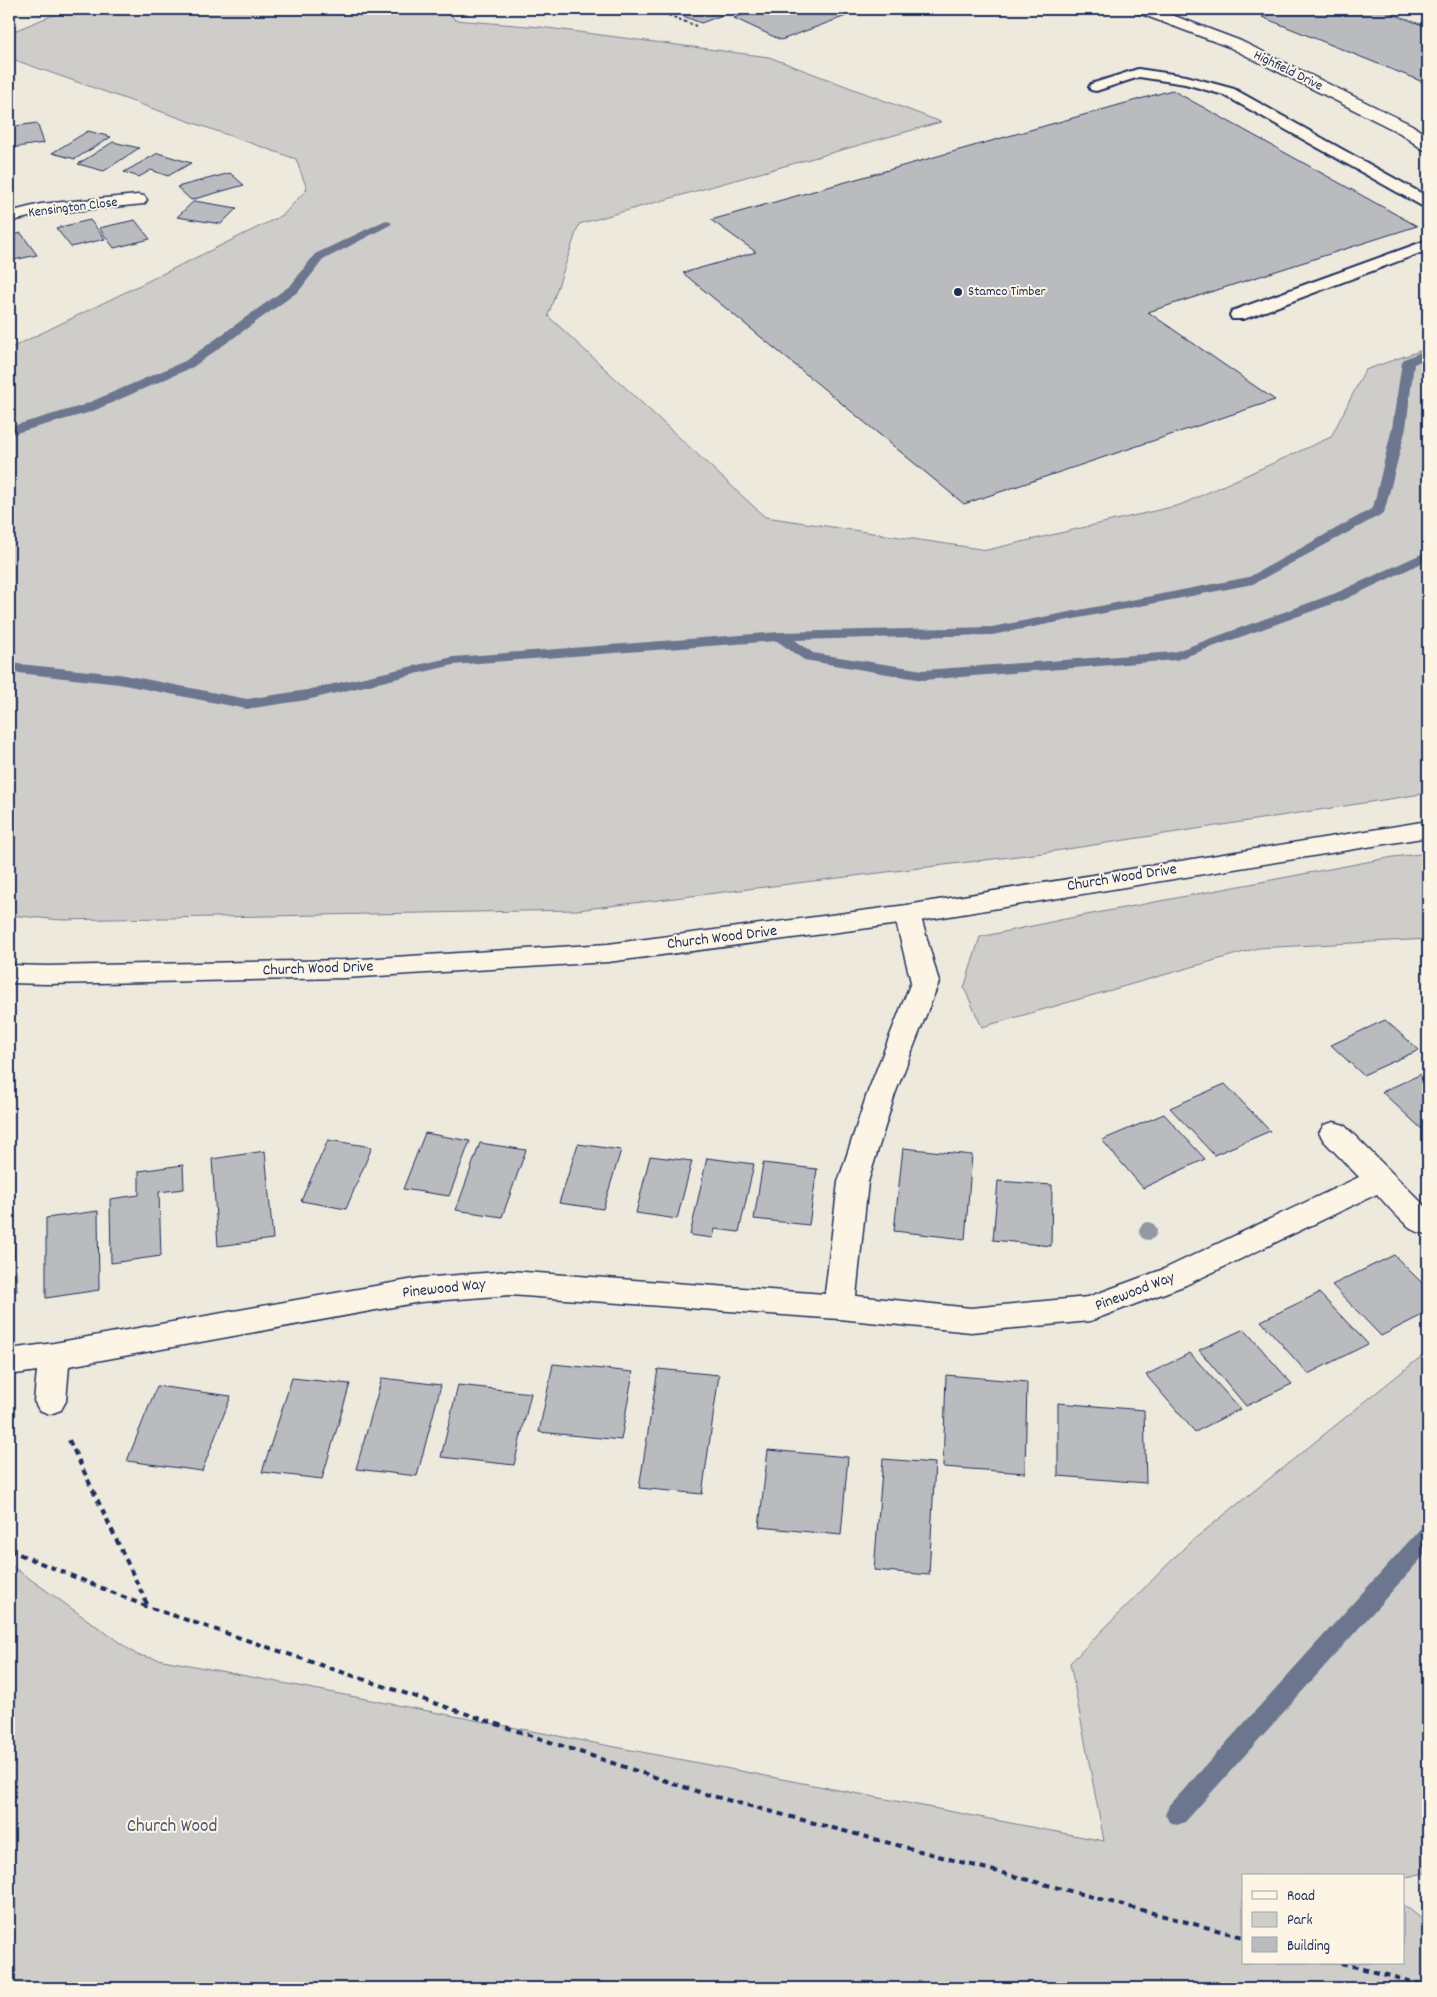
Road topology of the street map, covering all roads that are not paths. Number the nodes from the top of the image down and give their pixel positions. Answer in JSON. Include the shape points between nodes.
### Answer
{"nodes":[{"id":1,"x":1142,"y":9,"type":"edge"},
{"id":2,"x":1172,"y":13,"type":"edge"},
{"id":3,"x":1096,"y":87,"type":"dead end"},
{"id":4,"x":1428,"y":145,"type":"edge"},
{"id":5,"x":138,"y":200,"type":"dead end"},
{"id":6,"x":1428,"y":203,"type":"edge"},
{"id":7,"x":9,"y":217,"type":"edge"},
{"id":8,"x":1428,"y":245,"type":"edge"},
{"id":9,"x":1238,"y":314,"type":"dead end"},
{"id":10,"x":1428,"y":830,"type":"edge"},
{"id":11,"x":907,"y":914,"type":"junction"},
{"id":12,"x":9,"y":974,"type":"edge"},
{"id":13,"x":1334,"y":1133,"type":"dead end"},
{"id":14,"x":1381,"y":1179,"type":"junction"},
{"id":15,"x":1424,"y":1223,"type":"dead end"},
{"id":16,"x":839,"y":1307,"type":"junction"},
{"id":17,"x":54,"y":1356,"type":"junction"},
{"id":18,"x":9,"y":1362,"type":"edge"},
{"id":19,"x":50,"y":1401,"type":"road end"}],
"edges":[{"from":1,"to":2,"type":"street","name":"Highfield Drive"},
{"from":2,"to":4,"type":"street","name":"Highfield Drive","via":[[1406,129]]},
{"from":3,"to":6,"type":"lane","via":[[1138,73],[1186,80],[1229,92]]},
{"from":5,"to":7,"type":"street","name":"Kensington Close","via":[[41,210]]},
{"from":8,"to":9,"type":"lane"},
{"from":10,"to":11,"type":"street","name":"Church Wood Drive"},
{"from":11,"to":12,"type":"street","name":"Church Wood Drive","via":[[608,953],[345,969]]},
{"from":11,"to":16,"type":"street","via":[[925,982],[881,1094],[854,1182]]},
{"from":13,"to":14,"type":"street"},
{"from":14,"to":15,"type":"street"},
{"from":14,"to":16,"type":"street","name":"Pinewood Way","via":[[1192,1269],[1090,1309],[971,1320]]},
{"from":16,"to":17,"type":"street","name":"Pinewood Way","via":[[510,1283],[420,1290]]},
{"from":17,"to":18,"type":"street","name":"Pinewood Way"},
{"from":17,"to":19,"type":"street"}]}
